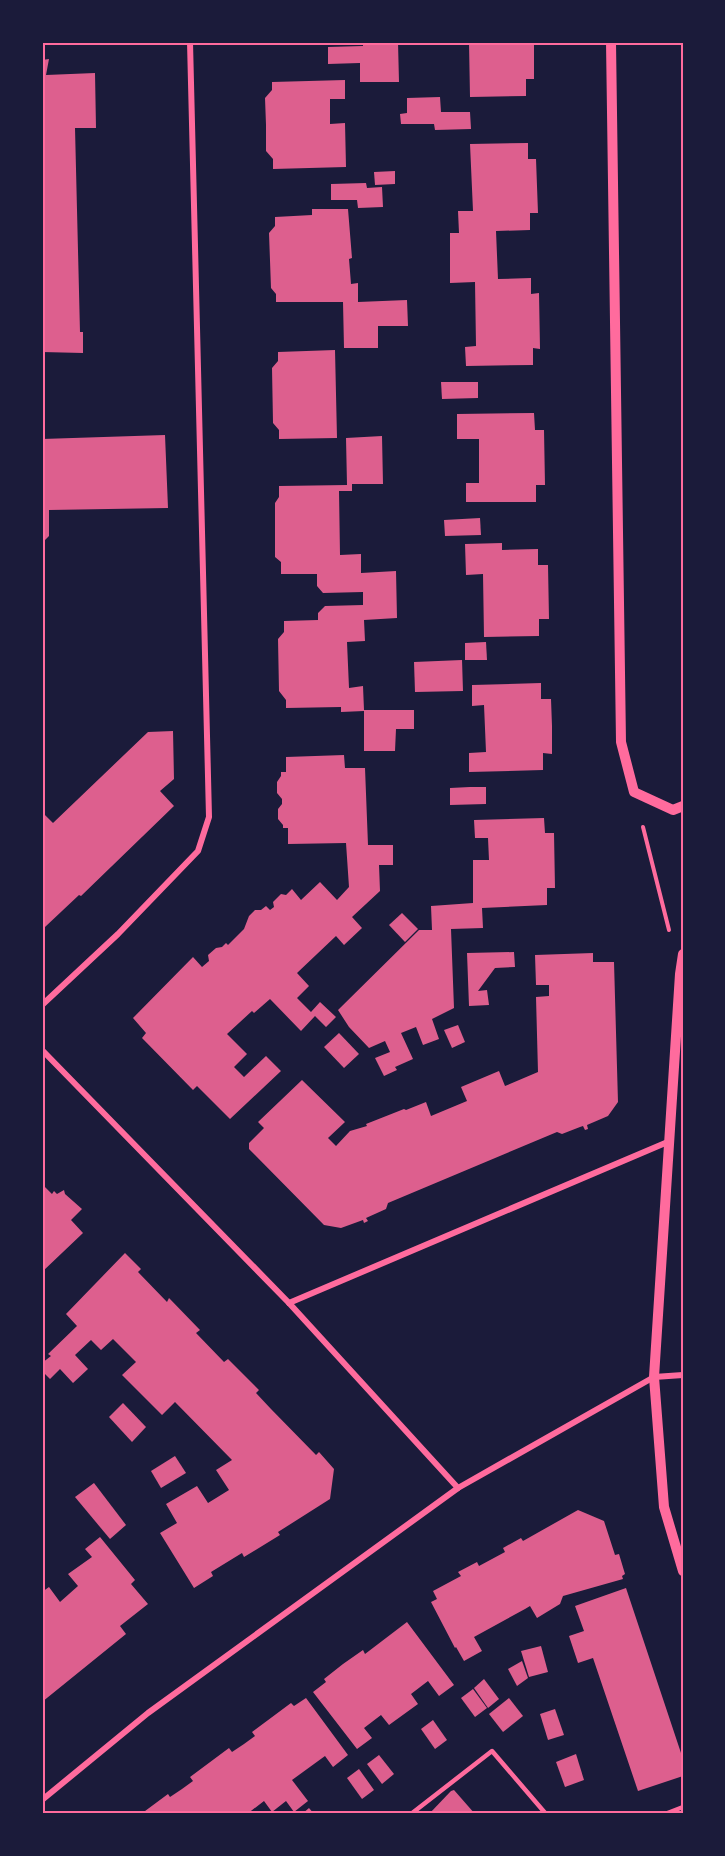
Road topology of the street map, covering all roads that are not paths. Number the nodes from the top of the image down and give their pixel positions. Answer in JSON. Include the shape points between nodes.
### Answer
{"nodes":[{"id":1,"x":190,"y":42,"type":"edge"},
{"id":2,"x":611,"y":42,"type":"edge"},
{"id":3,"x":683,"y":806,"type":"edge"},
{"id":4,"x":683,"y":954,"type":"edge"},
{"id":5,"x":42,"y":1005,"type":"edge"},
{"id":6,"x":42,"y":1050,"type":"edge"},
{"id":7,"x":670,"y":1141,"type":"junction"},
{"id":8,"x":289,"y":1303,"type":"junction"},
{"id":9,"x":683,"y":1375,"type":"edge"},
{"id":10,"x":654,"y":1377,"type":"junction"},
{"id":11,"x":458,"y":1488,"type":"junction"},
{"id":12,"x":683,"y":1571,"type":"edge"},
{"id":13,"x":42,"y":1800,"type":"edge"},
{"id":14,"x":683,"y":1807,"type":"edge"},
{"id":15,"x":411,"y":1814,"type":"edge"},
{"id":16,"x":546,"y":1814,"type":"edge"},
{"id":17,"x":665,"y":1814,"type":"edge"}],
"edges":[{"from":1,"to":5,"type":"street","via":[[209,817],[198,852]]},
{"from":2,"to":3,"type":"street","via":[[621,742],[634,792],[673,810]]},
{"from":4,"to":7,"type":"street"},
{"from":6,"to":8,"type":"street"},
{"from":7,"to":8,"type":"street"},
{"from":7,"to":10,"type":"street"},
{"from":8,"to":11,"type":"street"},
{"from":9,"to":10,"type":"street"},
{"from":10,"to":11,"type":"street"},
{"from":10,"to":12,"type":"street","via":[[664,1508]]},
{"from":11,"to":13,"type":"street","via":[[148,1713]]},
{"from":14,"to":17,"type":"lane"},
{"from":15,"to":16,"type":"lane","via":[[492,1750]]}]}
